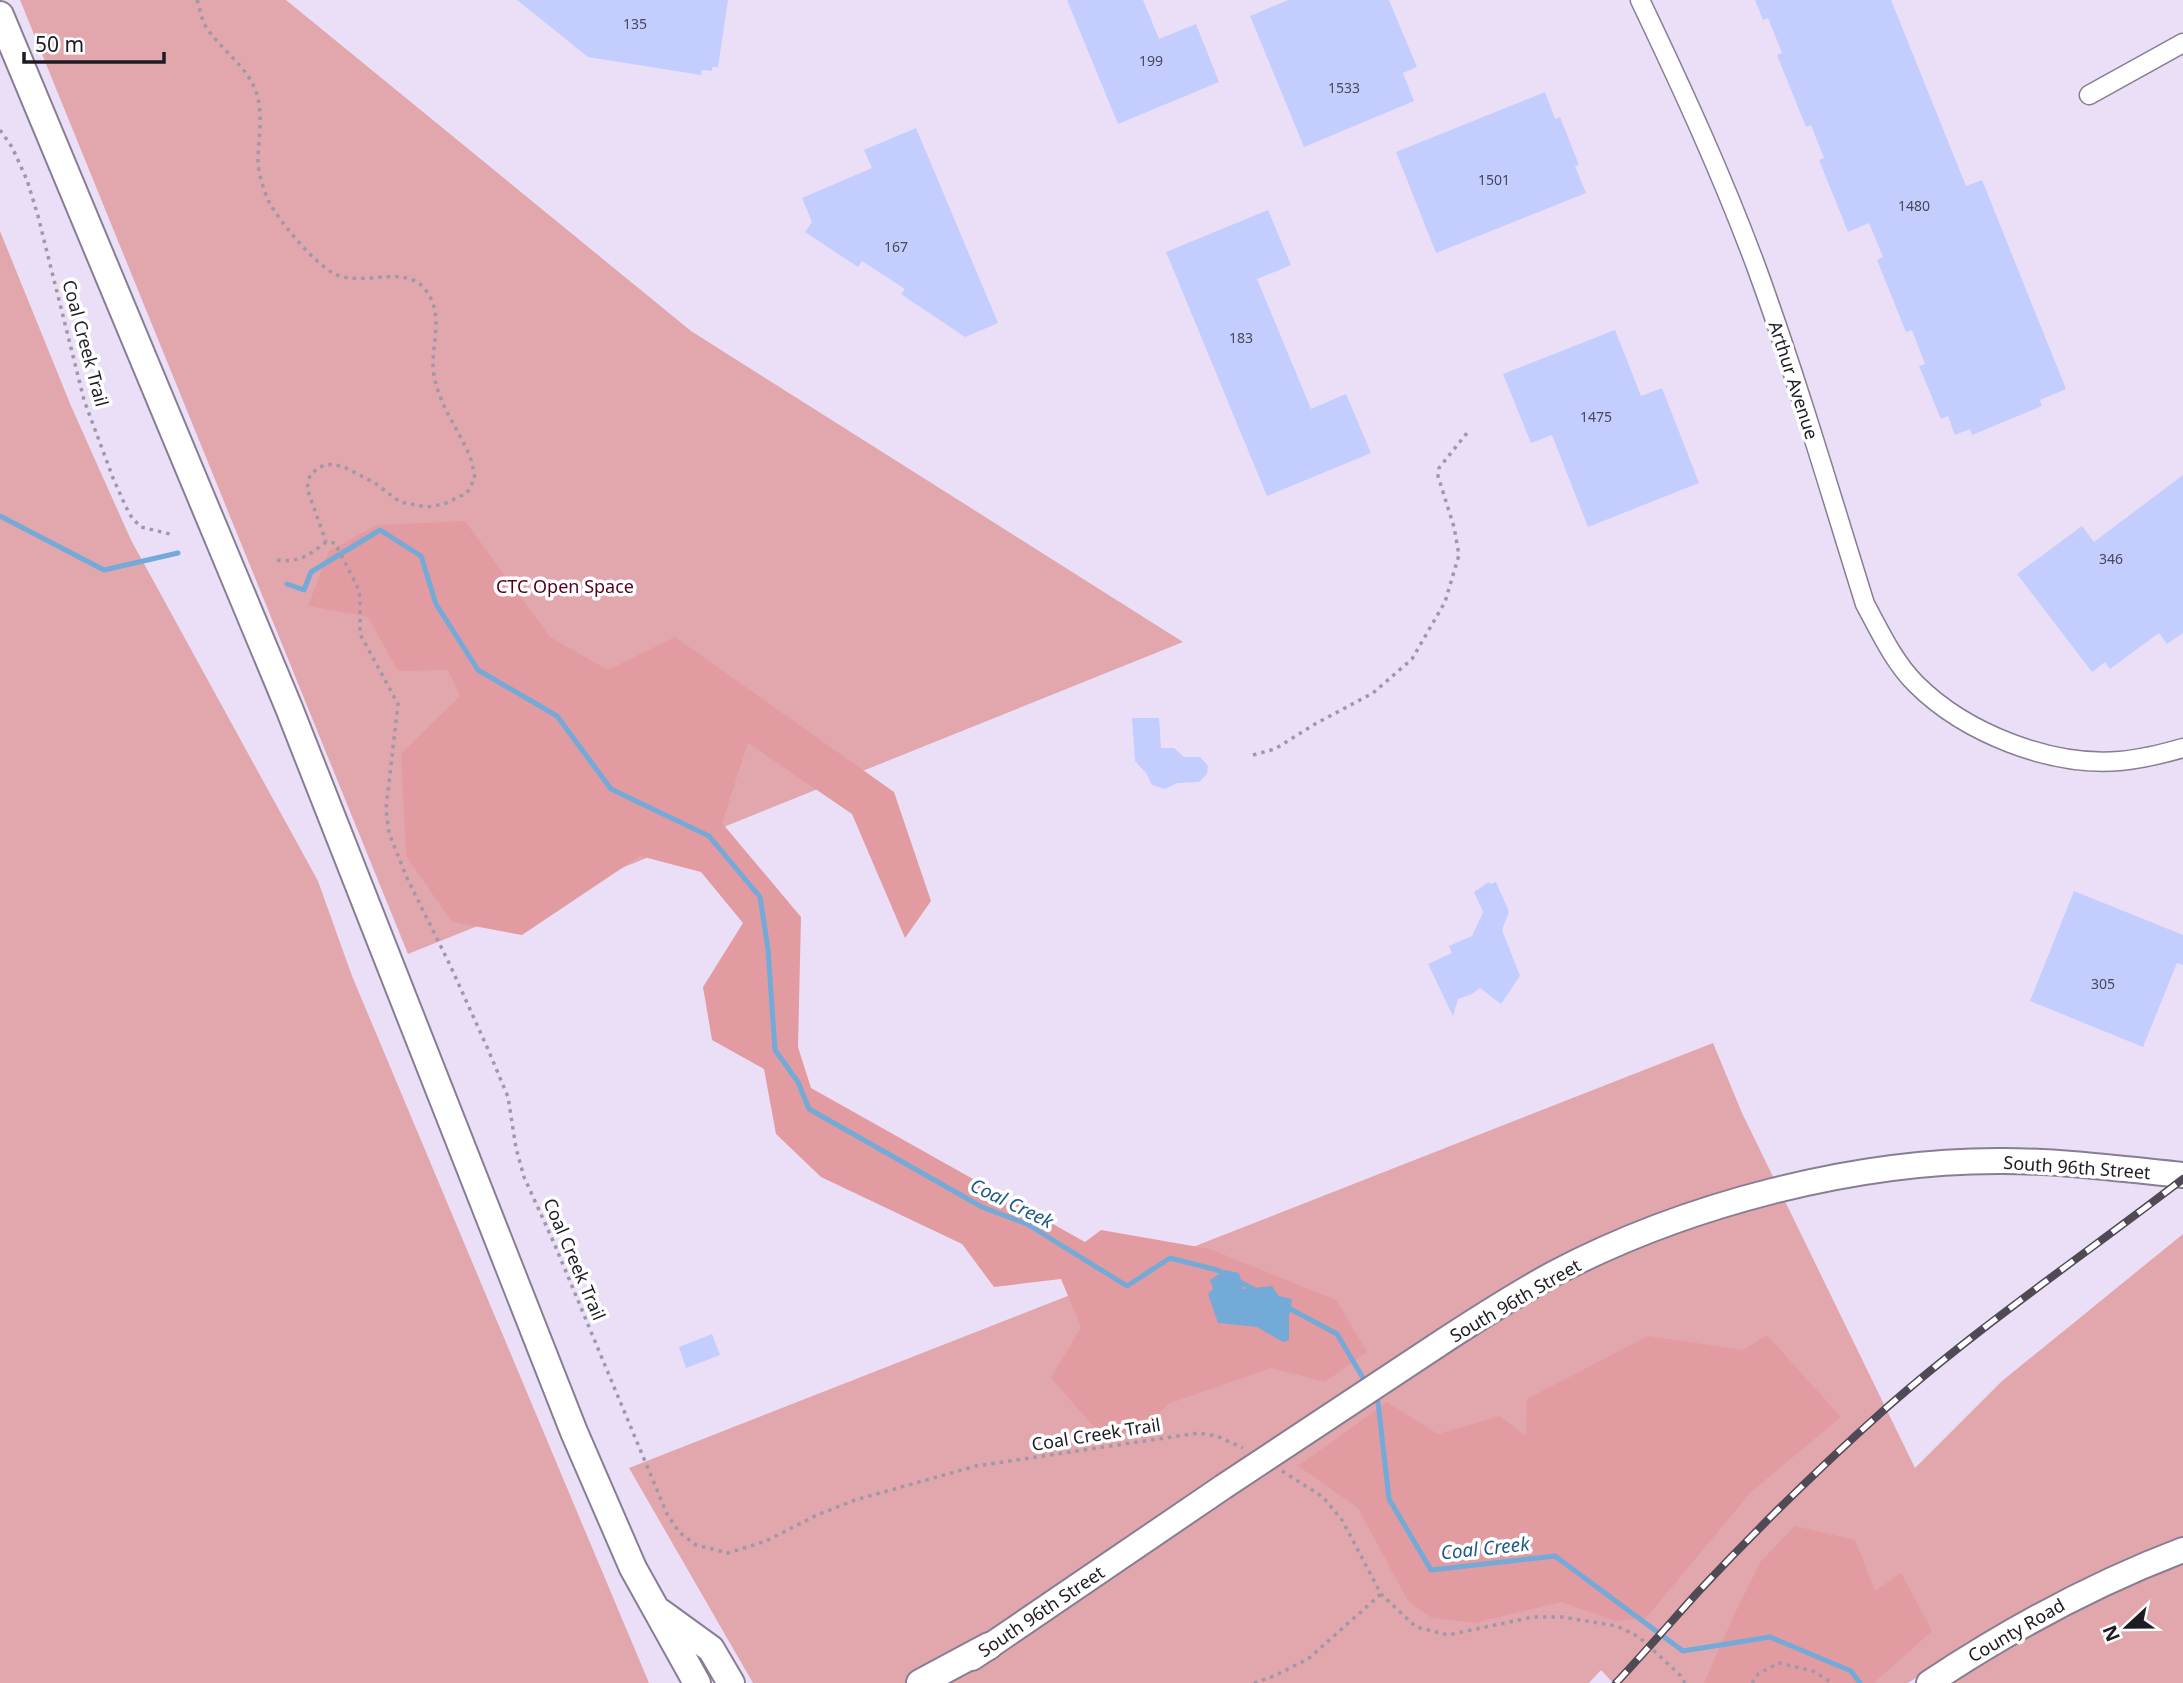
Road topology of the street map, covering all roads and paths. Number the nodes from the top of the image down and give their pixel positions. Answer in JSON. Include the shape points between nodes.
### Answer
{"nodes":[{"id":1,"x":197,"y":0,"type":"edge"},
{"id":2,"x":1640,"y":0,"type":"edge"},
{"id":3,"x":0,"y":15,"type":"edge"},
{"id":4,"x":2183,"y":43,"type":"edge"},
{"id":5,"x":2089,"y":95,"type":"dead end"},
{"id":6,"x":0,"y":130,"type":"edge"},
{"id":7,"x":1467,"y":433,"type":"dead end"},
{"id":8,"x":174,"y":535,"type":"dead end"},
{"id":9,"x":326,"y":542,"type":"junction"},
{"id":10,"x":277,"y":560,"type":"dead end"},
{"id":11,"x":2183,"y":748,"type":"edge"},
{"id":12,"x":1253,"y":755,"type":"dead end"},
{"id":13,"x":2183,"y":1175,"type":"edge"},
{"id":14,"x":1198,"y":1433,"type":"dead end"},
{"id":15,"x":1323,"y":1497,"type":"dead end"},
{"id":16,"x":2183,"y":1550,"type":"edge"},
{"id":17,"x":1381,"y":1594,"type":"junction"},
{"id":18,"x":653,"y":1606,"type":"junction"},
{"id":19,"x":989,"y":1646,"type":"junction"},
{"id":20,"x":677,"y":1650,"type":"junction"},
{"id":21,"x":687,"y":1683,"type":"edge"},
{"id":22,"x":697,"y":1683,"type":"edge"},
{"id":23,"x":731,"y":1683,"type":"edge"},
{"id":24,"x":920,"y":1683,"type":"edge"},
{"id":25,"x":936,"y":1683,"type":"edge"},
{"id":26,"x":1254,"y":1683,"type":"edge"},
{"id":27,"x":1685,"y":1683,"type":"edge"},
{"id":28,"x":1752,"y":1683,"type":"edge"},
{"id":29,"x":1832,"y":1683,"type":"edge"},
{"id":30,"x":1929,"y":1683,"type":"edge"}],
"edges":[{"from":1,"to":9,"type":"path","via":[[205,24],[245,71],[257,94],[258,164],[269,201],[287,226],[334,274],[360,279],[401,276],[423,286],[435,308],[433,371],[475,478],[467,493],[428,507],[400,502],[346,468],[334,464],[319,467],[310,475],[307,488]]},
{"from":2,"to":11,"type":"street","name":"Arthur Avenue","via":[[1692,108],[1758,271],[1865,604],[1886,645],[1914,682],[1940,706],[1980,730],[2031,750],[2072,760],[2118,762]]},
{"from":3,"to":18,"type":"main road","via":[[289,708],[574,1432]]},
{"from":4,"to":5,"type":"street"},
{"from":6,"to":8,"type":"path","name":"Coal Creek Trail","via":[[27,180],[84,400],[113,478],[141,527]]},
{"from":7,"to":12,"type":"path","via":[[1438,468],[1459,555],[1445,602],[1412,659],[1373,693],[1275,749]]},
{"from":9,"to":10,"type":"path","via":[[304,558]]},
{"from":9,"to":14,"type":"path","name":"Coal Creek Trail","via":[[335,543],[354,577],[360,597],[360,634],[398,704],[386,809],[389,833],[508,1097],[524,1177],[667,1514],[679,1532],[696,1545],[728,1553],[766,1541],[855,1500],[976,1466]]},
{"from":13,"to":19,"type":"main road","name":"South 96th Street","bridge":true,"via":[[2001,1160],[1940,1163],[1766,1192],[1653,1228],[1494,1308]]},
{"from":15,"to":17,"type":"path","via":[[1342,1520]]},
{"from":16,"to":30,"type":"main road","name":"County Road","via":[[2072,1598],[1989,1643]]},
{"from":17,"to":26,"type":"path","via":[[1308,1659]]},
{"from":17,"to":27,"type":"path","via":[[1416,1626],[1448,1635],[1533,1617],[1617,1626],[1639,1637]]},
{"from":18,"to":20,"type":"main road"},
{"from":18,"to":23,"type":"main road","via":[[711,1649]]},
{"from":19,"to":24,"type":"main road"},
{"from":19,"to":25,"type":"main road","name":"South 96th Street"},
{"from":20,"to":21,"type":"main road"},
{"from":20,"to":22,"type":"main road"},
{"from":28,"to":29,"type":"path","via":[[1758,1674],[1779,1663],[1813,1671]]}]}
